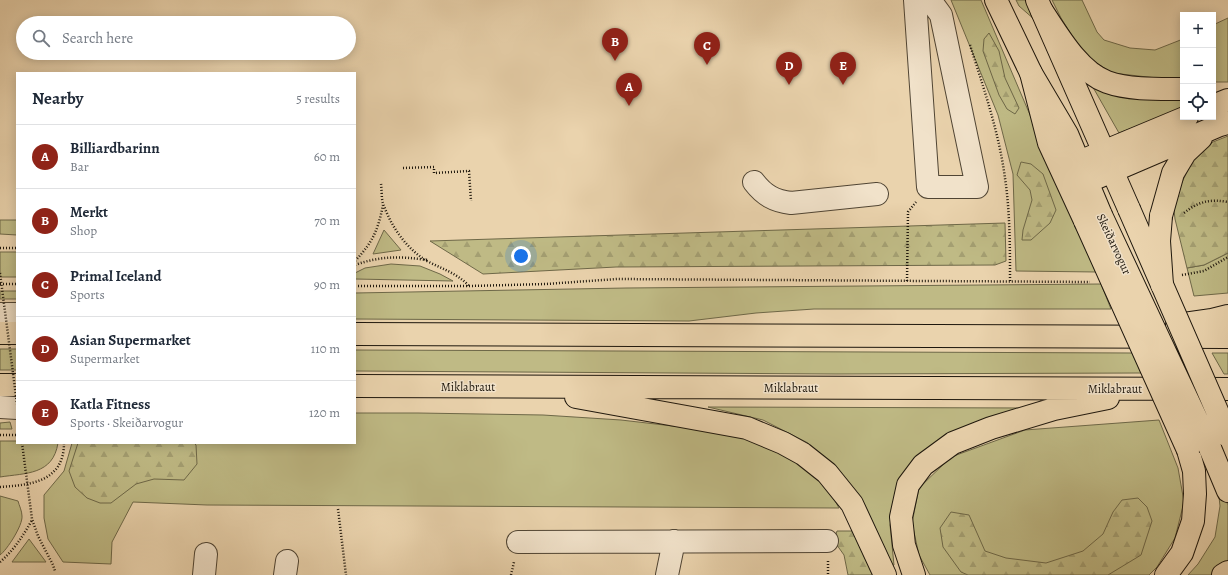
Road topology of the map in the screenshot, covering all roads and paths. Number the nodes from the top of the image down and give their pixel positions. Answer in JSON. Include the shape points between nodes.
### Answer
{"nodes":[{"id":1,"x":915,"y":0,"type":"edge"},
{"id":2,"x":930,"y":0,"type":"edge"},
{"id":3,"x":996,"y":0,"type":"edge"},
{"id":4,"x":1039,"y":6,"type":"edge"},
{"id":5,"x":970,"y":44,"type":"dead end"},
{"id":6,"x":1031,"y":73,"type":"junction"},
{"id":7,"x":1180,"y":89,"type":"edge"},
{"id":8,"x":1216,"y":90,"type":"edge"},
{"id":9,"x":1228,"y":91,"type":"edge"},
{"id":10,"x":1228,"y":100,"type":"edge"},
{"id":11,"x":1216,"y":105,"type":"edge"},
{"id":12,"x":1180,"y":120,"type":"edge"},
{"id":13,"x":1219,"y":127,"type":"edge"},
{"id":14,"x":1103,"y":151,"type":"junction"},
{"id":15,"x":404,"y":168,"type":"dead end"},
{"id":16,"x":1112,"y":171,"type":"junction"},
{"id":17,"x":1083,"y":172,"type":"junction"},
{"id":18,"x":754,"y":182,"type":"dead end"},
{"id":19,"x":381,"y":184,"type":"dead end"},
{"id":20,"x":928,"y":187,"type":"junction"},
{"id":21,"x":876,"y":194,"type":"dead end"},
{"id":22,"x":471,"y":201,"type":"dead end"},
{"id":23,"x":1228,"y":202,"type":"edge"},
{"id":24,"x":383,"y":205,"type":"junction"},
{"id":25,"x":1171,"y":216,"type":"junction"},
{"id":26,"x":1093,"y":218,"type":"junction"},
{"id":27,"x":0,"y":248,"type":"edge"},
{"id":28,"x":16,"y":248,"type":"edge"},
{"id":29,"x":1228,"y":257,"type":"edge"},
{"id":30,"x":356,"y":260,"type":"edge"},
{"id":31,"x":427,"y":260,"type":"junction"},
{"id":32,"x":356,"y":265,"type":"edge"},
{"id":33,"x":0,"y":273,"type":"edge"},
{"id":34,"x":1170,"y":280,"type":"junction"},
{"id":35,"x":907,"y":281,"type":"junction"},
{"id":36,"x":1010,"y":282,"type":"junction"},
{"id":37,"x":1094,"y":282,"type":"dead end"},
{"id":38,"x":0,"y":284,"type":"edge"},
{"id":39,"x":16,"y":284,"type":"edge"},
{"id":40,"x":356,"y":286,"type":"edge"},
{"id":41,"x":470,"y":286,"type":"junction"},
{"id":42,"x":0,"y":314,"type":"edge"},
{"id":43,"x":16,"y":314,"type":"edge"},
{"id":44,"x":1228,"y":316,"type":"edge"},
{"id":45,"x":0,"y":333,"type":"edge"},
{"id":46,"x":16,"y":333,"type":"edge"},
{"id":47,"x":356,"y":334,"type":"edge"},
{"id":48,"x":1100,"y":336,"type":"junction"},
{"id":49,"x":1228,"y":337,"type":"edge"},
{"id":50,"x":0,"y":385,"type":"edge"},
{"id":51,"x":16,"y":385,"type":"edge"},
{"id":52,"x":356,"y":386,"type":"edge"},
{"id":53,"x":518,"y":387,"type":"junction"},
{"id":54,"x":1150,"y":389,"type":"junction"},
{"id":55,"x":1228,"y":389,"type":"edge"},
{"id":56,"x":16,"y":396,"type":"edge"},
{"id":57,"x":0,"y":407,"type":"edge"},
{"id":58,"x":16,"y":408,"type":"edge"},
{"id":59,"x":0,"y":435,"type":"edge"},
{"id":60,"x":16,"y":435,"type":"edge"},
{"id":61,"x":1228,"y":436,"type":"edge"},
{"id":62,"x":22,"y":444,"type":"edge"},
{"id":63,"x":64,"y":444,"type":"edge"},
{"id":64,"x":28,"y":485,"type":"junction"},
{"id":65,"x":0,"y":487,"type":"edge"},
{"id":66,"x":1228,"y":491,"type":"edge"},
{"id":67,"x":338,"y":509,"type":"dead end"},
{"id":68,"x":32,"y":519,"type":"junction"},
{"id":69,"x":674,"y":541,"type":"junction"},
{"id":70,"x":827,"y":541,"type":"dead end"},
{"id":71,"x":518,"y":542,"type":"dead end"},
{"id":72,"x":0,"y":562,"type":"edge"},
{"id":73,"x":55,"y":570,"type":"dead end"},
{"id":74,"x":512,"y":570,"type":"dead end"},
{"id":75,"x":1228,"y":572,"type":"edge"},
{"id":76,"x":346,"y":575,"type":"edge"},
{"id":77,"x":511,"y":575,"type":"edge"},
{"id":78,"x":667,"y":575,"type":"edge"},
{"id":79,"x":885,"y":575,"type":"edge"},
{"id":80,"x":914,"y":575,"type":"edge"},
{"id":81,"x":1166,"y":575,"type":"edge"},
{"id":82,"x":1223,"y":575,"type":"edge"}],
"edges":[{"from":1,"to":20,"type":"lane"},
{"from":2,"to":20,"type":"lane","via":[[941,15],[977,187]]},
{"from":3,"to":6,"type":"main road","name":"Skeiðarvogur"},
{"from":4,"to":7,"type":"main road","via":[[1079,62],[1092,75],[1107,82],[1134,88]]},
{"from":4,"to":14,"type":"main road"},
{"from":5,"to":36,"type":"path","via":[[991,113],[1005,177]]},
{"from":6,"to":17,"type":"main road","name":"Skeiðarvogur","via":[[1067,134]]},
{"from":6,"to":26,"type":"main road","via":[[1049,143]]},
{"from":8,"to":9,"type":"main road"},
{"from":10,"to":11,"type":"main road"},
{"from":12,"to":14,"type":"main road"},
{"from":13,"to":16,"type":"main road"},
{"from":13,"to":25,"type":"main road","via":[[1185,152],[1173,173]]},
{"from":14,"to":16,"type":"main road"},
{"from":14,"to":17,"type":"main road"},
{"from":15,"to":22,"type":"path","via":[[434,167],[434,173],[469,171]]},
{"from":16,"to":17,"type":"main road"},
{"from":16,"to":34,"type":"main road","bridge":true,"via":[[1129,209]]},
{"from":17,"to":26,"type":"main road","name":"Skeiðarvogur"},
{"from":18,"to":21,"type":"lane","via":[[774,200],[791,203]]},
{"from":19,"to":24,"type":"path"},
{"from":20,"to":35,"type":"path","via":[[908,212]]},
{"from":23,"to":25,"type":"path","via":[[1200,202]]},
{"from":24,"to":30,"type":"path","via":[[375,235]]},
{"from":24,"to":31,"type":"path","via":[[409,248]]},
{"from":25,"to":34,"type":"main road","bridge":true,"via":[[1159,241],[1160,263]]},
{"from":26,"to":66,"type":"main road","name":"Skeiðarvogur","bridge":true,"via":[[1210,448]]},
{"from":26,"to":81,"type":"main road","bridge":true,"via":[[1188,450],[1194,471],[1193,521],[1182,553]]},
{"from":27,"to":28,"type":"path"},
{"from":29,"to":34,"type":"path","via":[[1204,271]]},
{"from":31,"to":32,"type":"path","via":[[388,257]]},
{"from":31,"to":41,"type":"path","via":[[448,270]]},
{"from":33,"to":56,"type":"path","bridge":true},
{"from":34,"to":61,"type":"main road","bridge":true},
{"from":35,"to":36,"type":"path"},
{"from":35,"to":41,"type":"path","via":[[617,280]]},
{"from":36,"to":37,"type":"path"},
{"from":38,"to":39,"type":"path"},
{"from":40,"to":41,"type":"path"},
{"from":42,"to":43,"type":"lane"},
{"from":44,"to":48,"type":"main road"},
{"from":45,"to":46,"type":"main road"},
{"from":47,"to":48,"type":"main road"},
{"from":48,"to":49,"type":"main road"},
{"from":50,"to":51,"type":"main road"},
{"from":52,"to":53,"type":"main road","name":"Miklabraut"},
{"from":53,"to":54,"type":"main road","name":"Miklabraut"},
{"from":53,"to":79,"type":"main road","via":[[747,428],[783,443],[803,454],[827,473],[852,504]]},
{"from":54,"to":55,"type":"main road","name":"Miklabraut"},
{"from":54,"to":80,"type":"main road","via":[[1054,409],[991,428],[953,443],[923,465],[908,485],[901,517],[904,545]]},
{"from":57,"to":58,"type":"lane"},
{"from":59,"to":60,"type":"path"},
{"from":62,"to":64,"type":"path"},
{"from":63,"to":64,"type":"path","via":[[64,455],[57,469]]},
{"from":64,"to":65,"type":"path"},
{"from":64,"to":68,"type":"path"},
{"from":67,"to":76,"type":"path"},
{"from":68,"to":72,"type":"path","via":[[22,538]]},
{"from":68,"to":73,"type":"path"},
{"from":69,"to":70,"type":"lane"},
{"from":69,"to":71,"type":"lane"},
{"from":69,"to":78,"type":"lane"},
{"from":74,"to":77,"type":"path"},
{"from":75,"to":82,"type":"main road"}]}
